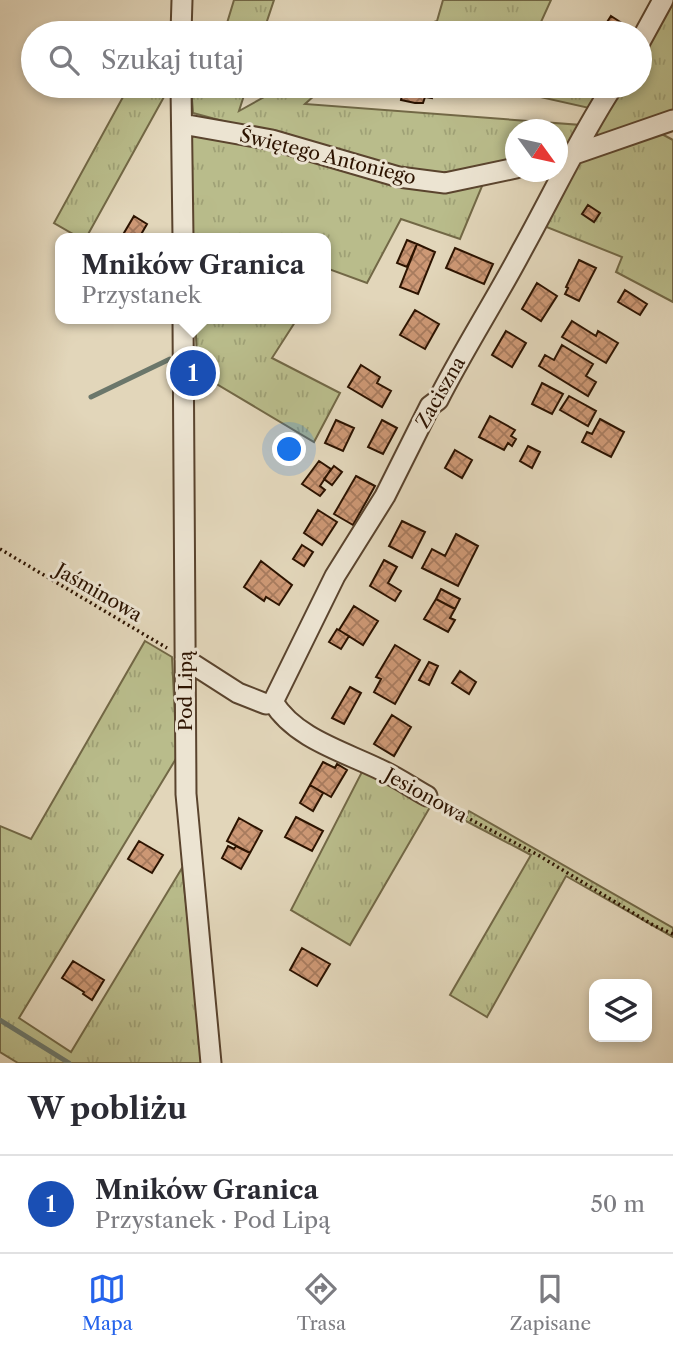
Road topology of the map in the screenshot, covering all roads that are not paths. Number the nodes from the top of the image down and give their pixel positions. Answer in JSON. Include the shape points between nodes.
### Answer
{"nodes":[{"id":1,"x":182,"y":0,"type":"edge"},
{"id":2,"x":663,"y":0,"type":"edge"},
{"id":3,"x":181,"y":21,"type":"edge"},
{"id":4,"x":652,"y":21,"type":"edge"},
{"id":5,"x":181,"y":98,"type":"edge"},
{"id":6,"x":605,"y":98,"type":"edge"},
{"id":7,"x":673,"y":120,"type":"edge"},
{"id":8,"x":182,"y":124,"type":"junction"},
{"id":9,"x":568,"y":154,"type":"edge"},
{"id":10,"x":568,"y":156,"type":"edge"},
{"id":11,"x":505,"y":170,"type":"edge"},
{"id":12,"x":553,"y":182,"type":"edge"},
{"id":13,"x":183,"y":233,"type":"edge"},
{"id":14,"x":183,"y":324,"type":"edge"},
{"id":15,"x":185,"y":659,"type":"junction"},
{"id":16,"x":274,"y":702,"type":"junction"},
{"id":17,"x":427,"y":796,"type":"road end"},
{"id":18,"x":211,"y":1063,"type":"edge"}],
"edges":[{"from":1,"to":3,"type":"street"},
{"from":2,"to":4,"type":"street"},
{"from":5,"to":8,"type":"street"},
{"from":6,"to":9,"type":"street","name":"Zaciszna"},
{"from":7,"to":10,"type":"street"},
{"from":8,"to":11,"type":"street","name":"Świętego Antoniego","via":[[272,140],[410,178],[445,183]]},
{"from":8,"to":13,"type":"street"},
{"from":12,"to":16,"type":"street","name":"Zaciszna","via":[[487,314],[335,576]]},
{"from":14,"to":15,"type":"street","name":"Pod Lipą"},
{"from":15,"to":16,"type":"street","via":[[254,701]]},
{"from":15,"to":18,"type":"street","name":"Pod Lipą","via":[[186,794]]},
{"from":16,"to":17,"type":"street","name":"Jesionowa","via":[[296,728]]}]}
